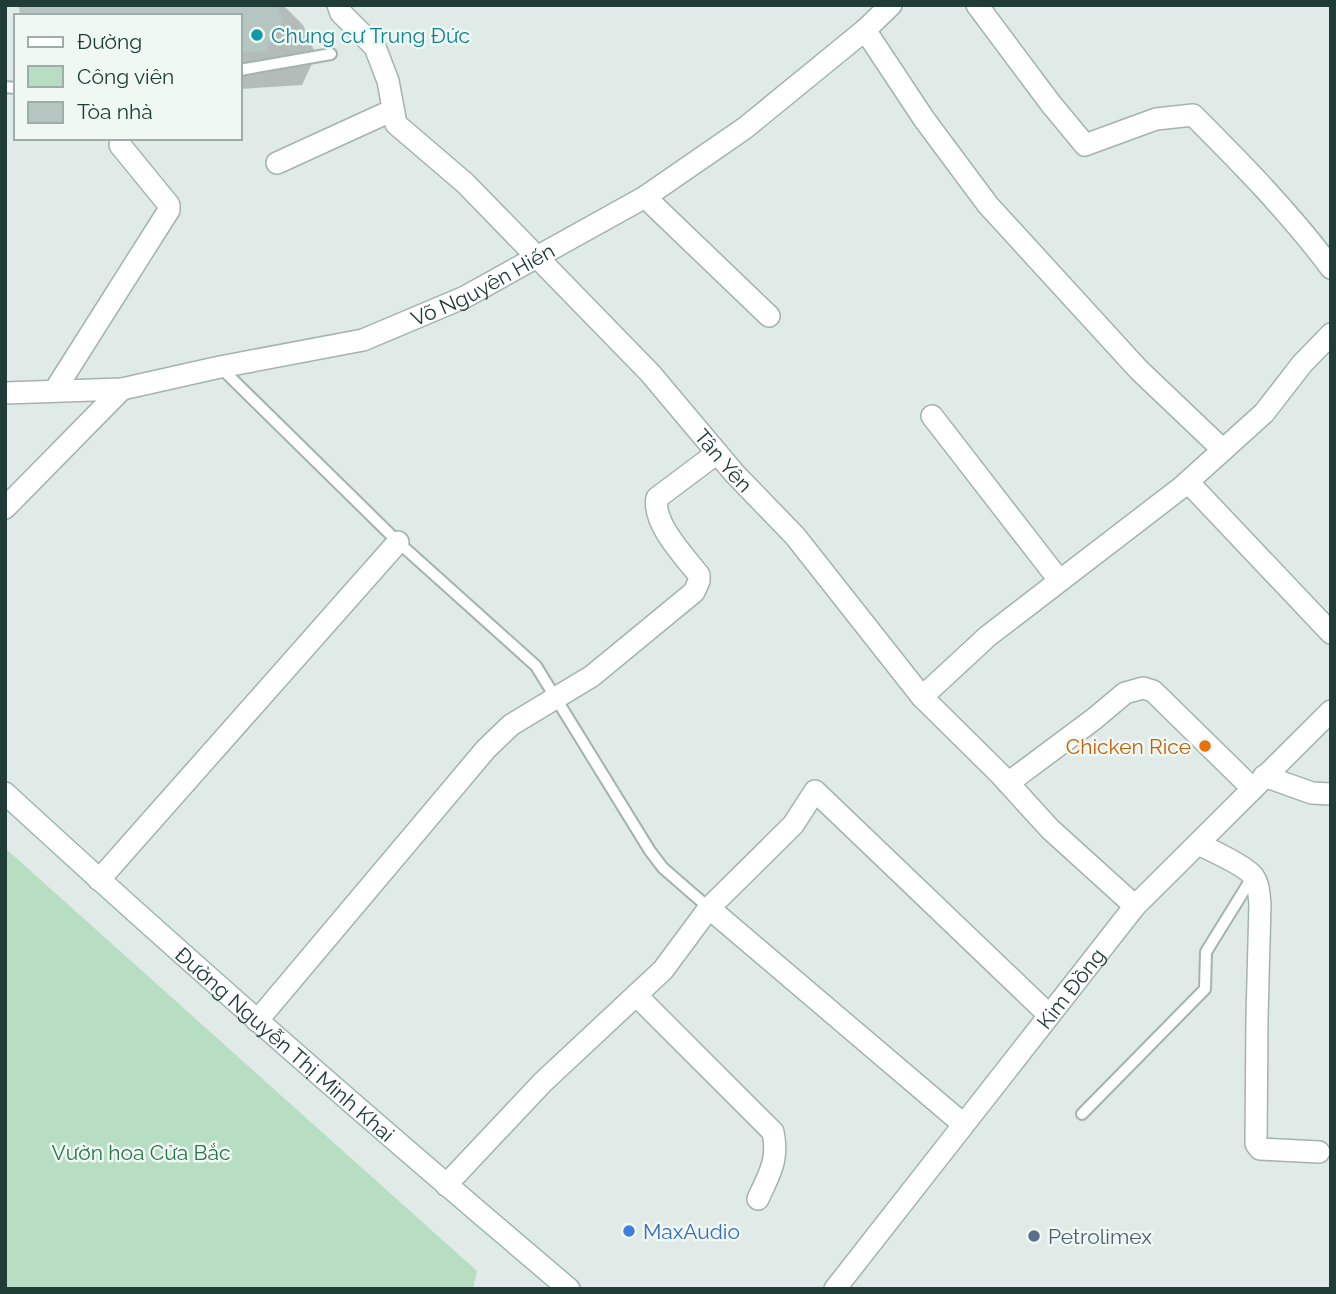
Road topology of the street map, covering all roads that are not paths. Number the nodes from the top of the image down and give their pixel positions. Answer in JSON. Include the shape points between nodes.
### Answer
{"nodes":[{"id":1,"x":338,"y":5,"type":"edge"},
{"id":2,"x":891,"y":5,"type":"edge"},
{"id":3,"x":977,"y":5,"type":"edge"},
{"id":4,"x":865,"y":30,"type":"junction"},
{"id":5,"x":331,"y":54,"type":"dead end"},
{"id":6,"x":242,"y":70,"type":"edge"},
{"id":7,"x":393,"y":110,"type":"junction"},
{"id":8,"x":120,"y":145,"type":"dead end"},
{"id":9,"x":277,"y":163,"type":"dead end"},
{"id":10,"x":645,"y":197,"type":"junction"},
{"id":11,"x":537,"y":257,"type":"junction"},
{"id":12,"x":1331,"y":268,"type":"edge"},
{"id":13,"x":769,"y":316,"type":"dead end"},
{"id":14,"x":1331,"y":334,"type":"edge"},
{"id":15,"x":220,"y":367,"type":"junction"},
{"id":16,"x":122,"y":389,"type":"junction"},
{"id":17,"x":55,"y":390,"type":"junction"},
{"id":18,"x":5,"y":393,"type":"edge"},
{"id":19,"x":932,"y":416,"type":"dead end"},
{"id":20,"x":1223,"y":450,"type":"junction"},
{"id":21,"x":717,"y":453,"type":"junction"},
{"id":22,"x":1188,"y":481,"type":"junction"},
{"id":23,"x":5,"y":508,"type":"edge"},
{"id":24,"x":398,"y":542,"type":"junction"},
{"id":25,"x":1059,"y":580,"type":"junction"},
{"id":26,"x":1331,"y":633,"type":"edge"},
{"id":27,"x":922,"y":697,"type":"junction"},
{"id":28,"x":556,"y":699,"type":"junction"},
{"id":29,"x":1331,"y":711,"type":"edge"},
{"id":30,"x":1008,"y":783,"type":"junction"},
{"id":31,"x":1258,"y":783,"type":"junction"},
{"id":32,"x":5,"y":793,"type":"edge"},
{"id":33,"x":1331,"y":794,"type":"edge"},
{"id":34,"x":1198,"y":844,"type":"junction"},
{"id":35,"x":1253,"y":876,"type":"junction"},
{"id":36,"x":99,"y":880,"type":"junction"},
{"id":37,"x":1135,"y":906,"type":"junction"},
{"id":38,"x":709,"y":908,"type":"junction"},
{"id":39,"x":636,"y":995,"type":"junction"},
{"id":40,"x":1049,"y":1015,"type":"junction"},
{"id":41,"x":257,"y":1021,"type":"junction"},
{"id":42,"x":1082,"y":1114,"type":"dead end"},
{"id":43,"x":963,"y":1124,"type":"junction"},
{"id":44,"x":1319,"y":1152,"type":"dead end"},
{"id":45,"x":446,"y":1185,"type":"junction"},
{"id":46,"x":758,"y":1199,"type":"dead end"},
{"id":47,"x":569,"y":1289,"type":"edge"},
{"id":48,"x":835,"y":1289,"type":"edge"}],
"edges":[{"from":1,"to":7,"type":"street","name":"Tân Yên","via":[[375,47]]},
{"from":2,"to":4,"type":"street","name":"Võ Nguyên Hiến"},
{"from":3,"to":12,"type":"street","via":[[1085,145],[1156,119],[1194,115],[1253,175]]},
{"from":4,"to":10,"type":"street","name":"Võ Nguyên Hiến","via":[[745,128]]},
{"from":4,"to":20,"type":"street","via":[[988,205],[1139,370]]},
{"from":5,"to":6,"type":"lane"},
{"from":7,"to":9,"type":"street"},
{"from":7,"to":11,"type":"street","name":"Tân Yên","via":[[396,124],[465,183]]},
{"from":8,"to":17,"type":"street","via":[[169,210]]},
{"from":10,"to":11,"type":"street","name":"Võ Nguyên Hiến"},
{"from":10,"to":13,"type":"street"},
{"from":11,"to":15,"type":"street","name":"Võ Nguyên Hiến","via":[[465,298],[363,340]]},
{"from":11,"to":21,"type":"street","name":"Tân Yên","via":[[650,373]]},
{"from":14,"to":20,"type":"street","via":[[1264,413]]},
{"from":15,"to":16,"type":"street","name":"Võ Nguyên Hiến"},
{"from":15,"to":24,"type":"lane"},
{"from":16,"to":17,"type":"street","name":"Võ Nguyên Hiến"},
{"from":16,"to":23,"type":"street"},
{"from":17,"to":18,"type":"street","name":"Võ Nguyên Hiến"},
{"from":19,"to":25,"type":"street"},
{"from":20,"to":22,"type":"street"},
{"from":21,"to":27,"type":"street","name":"Tân Yên","via":[[795,536]]},
{"from":21,"to":28,"type":"street","via":[[656,503],[663,524],[699,575],[694,592],[592,676]]},
{"from":22,"to":25,"type":"street"},
{"from":22,"to":26,"type":"street"},
{"from":24,"to":28,"type":"lane","via":[[536,666]]},
{"from":24,"to":36,"type":"street"},
{"from":25,"to":27,"type":"street","via":[[988,636]]},
{"from":27,"to":30,"type":"street","name":"Tân Yên"},
{"from":28,"to":38,"type":"lane","via":[[650,851]]},
{"from":28,"to":41,"type":"street","via":[[511,725],[485,749]]},
{"from":29,"to":31,"type":"street","name":"Kim Đồng"},
{"from":30,"to":31,"type":"street","via":[[1125,693],[1143,688],[1153,691]]},
{"from":30,"to":37,"type":"street","name":"Tân Yên","via":[[1050,829]]},
{"from":31,"to":33,"type":"street"},
{"from":31,"to":34,"type":"street","name":"Kim Đồng"},
{"from":32,"to":36,"type":"street","name":"Đường Nguyễn Thị Minh Khai"},
{"from":34,"to":35,"type":"street"},
{"from":34,"to":37,"type":"street","name":"Kim Đồng"},
{"from":35,"to":42,"type":"lane","via":[[1206,952],[1205,989]]},
{"from":35,"to":44,"type":"street","via":[[1260,904],[1256,1144],[1260,1149]]},
{"from":36,"to":41,"type":"street","name":"Đường Nguyễn Thị Minh Khai"},
{"from":37,"to":40,"type":"street","name":"Kim Đồng"},
{"from":38,"to":39,"type":"street","via":[[663,970]]},
{"from":38,"to":40,"type":"street","via":[[793,825],[815,791]]},
{"from":38,"to":43,"type":"street"},
{"from":39,"to":45,"type":"street","via":[[543,1082]]},
{"from":39,"to":46,"type":"street","via":[[773,1132],[775,1161]]},
{"from":40,"to":43,"type":"street","name":"Kim Đồng"},
{"from":41,"to":45,"type":"street","name":"Đường Nguyễn Thị Minh Khai"},
{"from":43,"to":48,"type":"street","name":"Kim Đồng"},
{"from":45,"to":47,"type":"street","name":"Đường Nguyễn Thị Minh Khai"}]}
